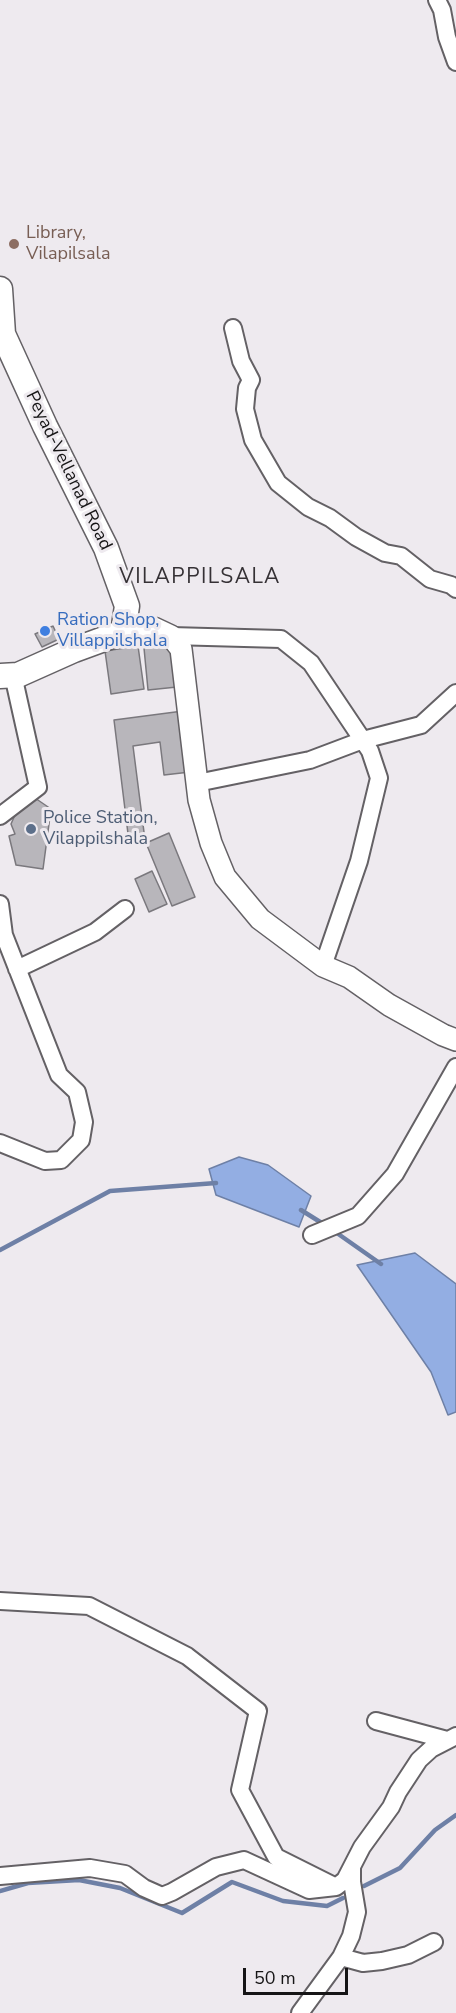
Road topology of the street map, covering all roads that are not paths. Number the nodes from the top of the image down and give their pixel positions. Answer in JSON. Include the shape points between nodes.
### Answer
{"nodes":[{"id":1,"x":437,"y":0,"type":"edge"},
{"id":2,"x":456,"y":62,"type":"edge"},
{"id":3,"x":0,"y":289,"type":"edge"},
{"id":4,"x":233,"y":328,"type":"dead end"},
{"id":5,"x":456,"y":589,"type":"edge"},
{"id":6,"x":123,"y":632,"type":"junction"},
{"id":7,"x":171,"y":636,"type":"junction"},
{"id":8,"x":7,"y":675,"type":"edge"},
{"id":9,"x":456,"y":693,"type":"edge"},
{"id":10,"x":363,"y":740,"type":"junction"},
{"id":11,"x":197,"y":783,"type":"junction"},
{"id":12,"x":0,"y":816,"type":"edge"},
{"id":13,"x":0,"y":904,"type":"edge"},
{"id":14,"x":125,"y":909,"type":"dead end"},
{"id":15,"x":323,"y":966,"type":"junction"},
{"id":16,"x":18,"y":969,"type":"junction"},
{"id":17,"x":456,"y":1040,"type":"edge"},
{"id":18,"x":456,"y":1067,"type":"edge"},
{"id":19,"x":0,"y":1143,"type":"edge"},
{"id":20,"x":312,"y":1234,"type":"dead end"},
{"id":21,"x":0,"y":1601,"type":"edge"},
{"id":22,"x":376,"y":1721,"type":"dead end"},
{"id":23,"x":451,"y":1738,"type":"edge"},
{"id":24,"x":352,"y":1867,"type":"junction"},
{"id":25,"x":0,"y":1876,"type":"edge"},
{"id":26,"x":336,"y":1887,"type":"junction"},
{"id":27,"x":434,"y":1942,"type":"dead end"},
{"id":28,"x":341,"y":1957,"type":"junction"},
{"id":29,"x":300,"y":2013,"type":"edge"}],
"edges":[{"from":1,"to":2,"type":"street"},
{"from":3,"to":6,"type":"main road","name":"Peyad-Vellanad Road","via":[[3,334],[106,548],[127,606]]},
{"from":4,"to":5,"type":"street","via":[[241,361],[251,380],[245,409],[253,440],[278,483],[356,537],[385,553],[401,556],[430,579]]},
{"from":6,"to":7,"type":"street","via":[[141,626]]},
{"from":6,"to":8,"type":"main road","via":[[18,675]]},
{"from":7,"to":10,"type":"street","via":[[281,639],[311,663]]},
{"from":7,"to":11,"type":"street","via":[[181,649]]},
{"from":8,"to":12,"type":"street","via":[[38,787]]},
{"from":9,"to":10,"type":"street","via":[[421,725]]},
{"from":10,"to":11,"type":"street","via":[[310,760]]},
{"from":10,"to":15,"type":"street","via":[[379,778],[359,861]]},
{"from":11,"to":15,"type":"street","via":[[211,843],[225,877],[260,919]]},
{"from":13,"to":16,"type":"street","via":[[4,935]]},
{"from":14,"to":16,"type":"street","via":[[95,932]]},
{"from":15,"to":17,"type":"street","via":[[349,977],[389,1005]]},
{"from":16,"to":19,"type":"street","via":[[59,1075],[77,1092],[84,1122],[81,1140],[61,1160],[45,1161]]},
{"from":18,"to":20,"type":"street","via":[[395,1174],[357,1216]]},
{"from":21,"to":26,"type":"street","via":[[89,1606],[187,1656],[258,1711],[240,1790],[276,1857]]},
{"from":22,"to":23,"type":"street"},
{"from":23,"to":24,"type":"street","via":[[419,1760]]},
{"from":24,"to":26,"type":"street"},
{"from":24,"to":28,"type":"street","via":[[357,1912]]},
{"from":25,"to":26,"type":"street","via":[[90,1868],[125,1874],[162,1896],[216,1867],[244,1860],[309,1890]]},
{"from":27,"to":28,"type":"street","via":[[408,1955],[382,1961],[363,1963]]},
{"from":28,"to":29,"type":"street"}]}
